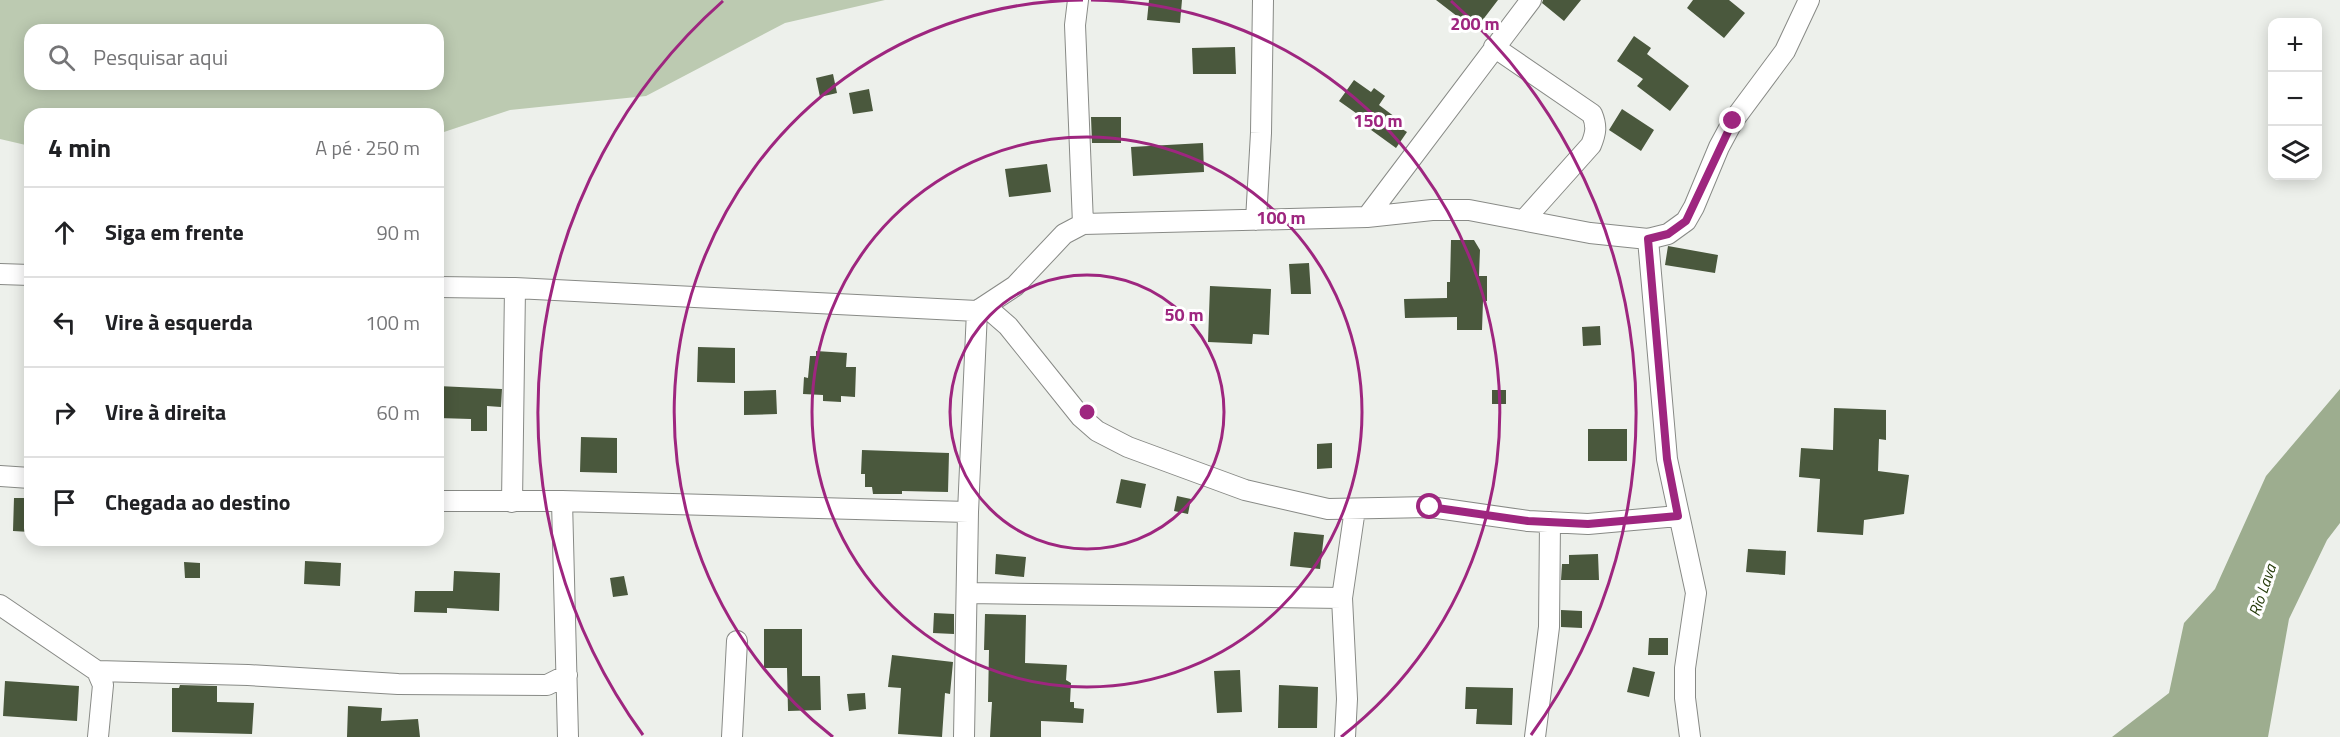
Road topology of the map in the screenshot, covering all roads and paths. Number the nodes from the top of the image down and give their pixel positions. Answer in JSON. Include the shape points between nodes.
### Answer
{"nodes":[{"id":1,"x":1078,"y":0,"type":"edge"},
{"id":2,"x":1263,"y":0,"type":"edge"},
{"id":3,"x":1531,"y":0,"type":"edge"},
{"id":4,"x":1809,"y":0,"type":"edge"},
{"id":5,"x":1494,"y":47,"type":"junction"},
{"id":6,"x":1367,"y":218,"type":"junction"},
{"id":7,"x":1256,"y":220,"type":"junction"},
{"id":8,"x":1524,"y":220,"type":"junction"},
{"id":9,"x":1083,"y":224,"type":"junction"},
{"id":10,"x":1648,"y":239,"type":"junction"},
{"id":11,"x":0,"y":273,"type":"edge"},
{"id":12,"x":24,"y":275,"type":"edge"},
{"id":13,"x":444,"y":287,"type":"edge"},
{"id":14,"x":516,"y":288,"type":"junction"},
{"id":15,"x":981,"y":309,"type":"junction"},
{"id":16,"x":0,"y":476,"type":"edge"},
{"id":17,"x":24,"y":478,"type":"edge"},
{"id":18,"x":444,"y":501,"type":"edge"},
{"id":19,"x":562,"y":501,"type":"junction"},
{"id":20,"x":512,"y":502,"type":"junction"},
{"id":21,"x":1355,"y":509,"type":"junction"},
{"id":22,"x":968,"y":512,"type":"junction"},
{"id":23,"x":1678,"y":516,"type":"junction"},
{"id":24,"x":1550,"y":522,"type":"junction"},
{"id":25,"x":967,"y":593,"type":"junction"},
{"id":26,"x":1342,"y":598,"type":"junction"},
{"id":27,"x":0,"y":604,"type":"edge"},
{"id":28,"x":737,"y":641,"type":"dead end"},
{"id":29,"x":97,"y":670,"type":"junction"},
{"id":30,"x":567,"y":675,"type":"junction"},
{"id":31,"x":98,"y":737,"type":"edge"},
{"id":32,"x":568,"y":737,"type":"edge"},
{"id":33,"x":732,"y":737,"type":"edge"},
{"id":34,"x":964,"y":737,"type":"edge"},
{"id":35,"x":1345,"y":737,"type":"edge"},
{"id":36,"x":1535,"y":737,"type":"edge"},
{"id":37,"x":1690,"y":737,"type":"edge"}],
"edges":[{"from":1,"to":9,"type":"street"},
{"from":2,"to":7,"type":"street"},
{"from":3,"to":5,"type":"street"},
{"from":4,"to":10,"type":"street","via":[[1785,51],[1733,121],[1686,221],[1668,234]]},
{"from":5,"to":6,"type":"street"},
{"from":5,"to":8,"type":"street","via":[[1592,114],[1596,124],[1591,145]]},
{"from":6,"to":7,"type":"street"},
{"from":6,"to":8,"type":"street","via":[[1469,210]]},
{"from":7,"to":9,"type":"street"},
{"from":8,"to":10,"type":"street"},
{"from":9,"to":15,"type":"street","via":[[1064,234],[1015,286]]},
{"from":10,"to":23,"type":"street","via":[[1667,459]]},
{"from":11,"to":12,"type":"street"},
{"from":13,"to":14,"type":"street"},
{"from":14,"to":15,"type":"street"},
{"from":14,"to":20,"type":"street"},
{"from":15,"to":21,"type":"street","via":[[1008,326],[1081,417],[1097,431],[1128,447],[1245,490],[1328,509]]},
{"from":15,"to":22,"type":"street"},
{"from":16,"to":17,"type":"street"},
{"from":18,"to":20,"type":"street"},
{"from":19,"to":20,"type":"street"},
{"from":19,"to":22,"type":"street"},
{"from":19,"to":30,"type":"street"},
{"from":21,"to":24,"type":"street","via":[[1430,507]]},
{"from":21,"to":26,"type":"street"},
{"from":22,"to":25,"type":"street"},
{"from":23,"to":24,"type":"street","via":[[1588,524]]},
{"from":23,"to":37,"type":"street","via":[[1695,593],[1685,668]]},
{"from":24,"to":36,"type":"street","via":[[1549,627]]},
{"from":25,"to":26,"type":"street"},
{"from":25,"to":34,"type":"street"},
{"from":26,"to":35,"type":"street"},
{"from":27,"to":29,"type":"street"},
{"from":28,"to":33,"type":"street"},
{"from":29,"to":30,"type":"street","via":[[398,684],[547,685]]},
{"from":29,"to":31,"type":"street","via":[[103,685]]},
{"from":30,"to":32,"type":"street"}]}
